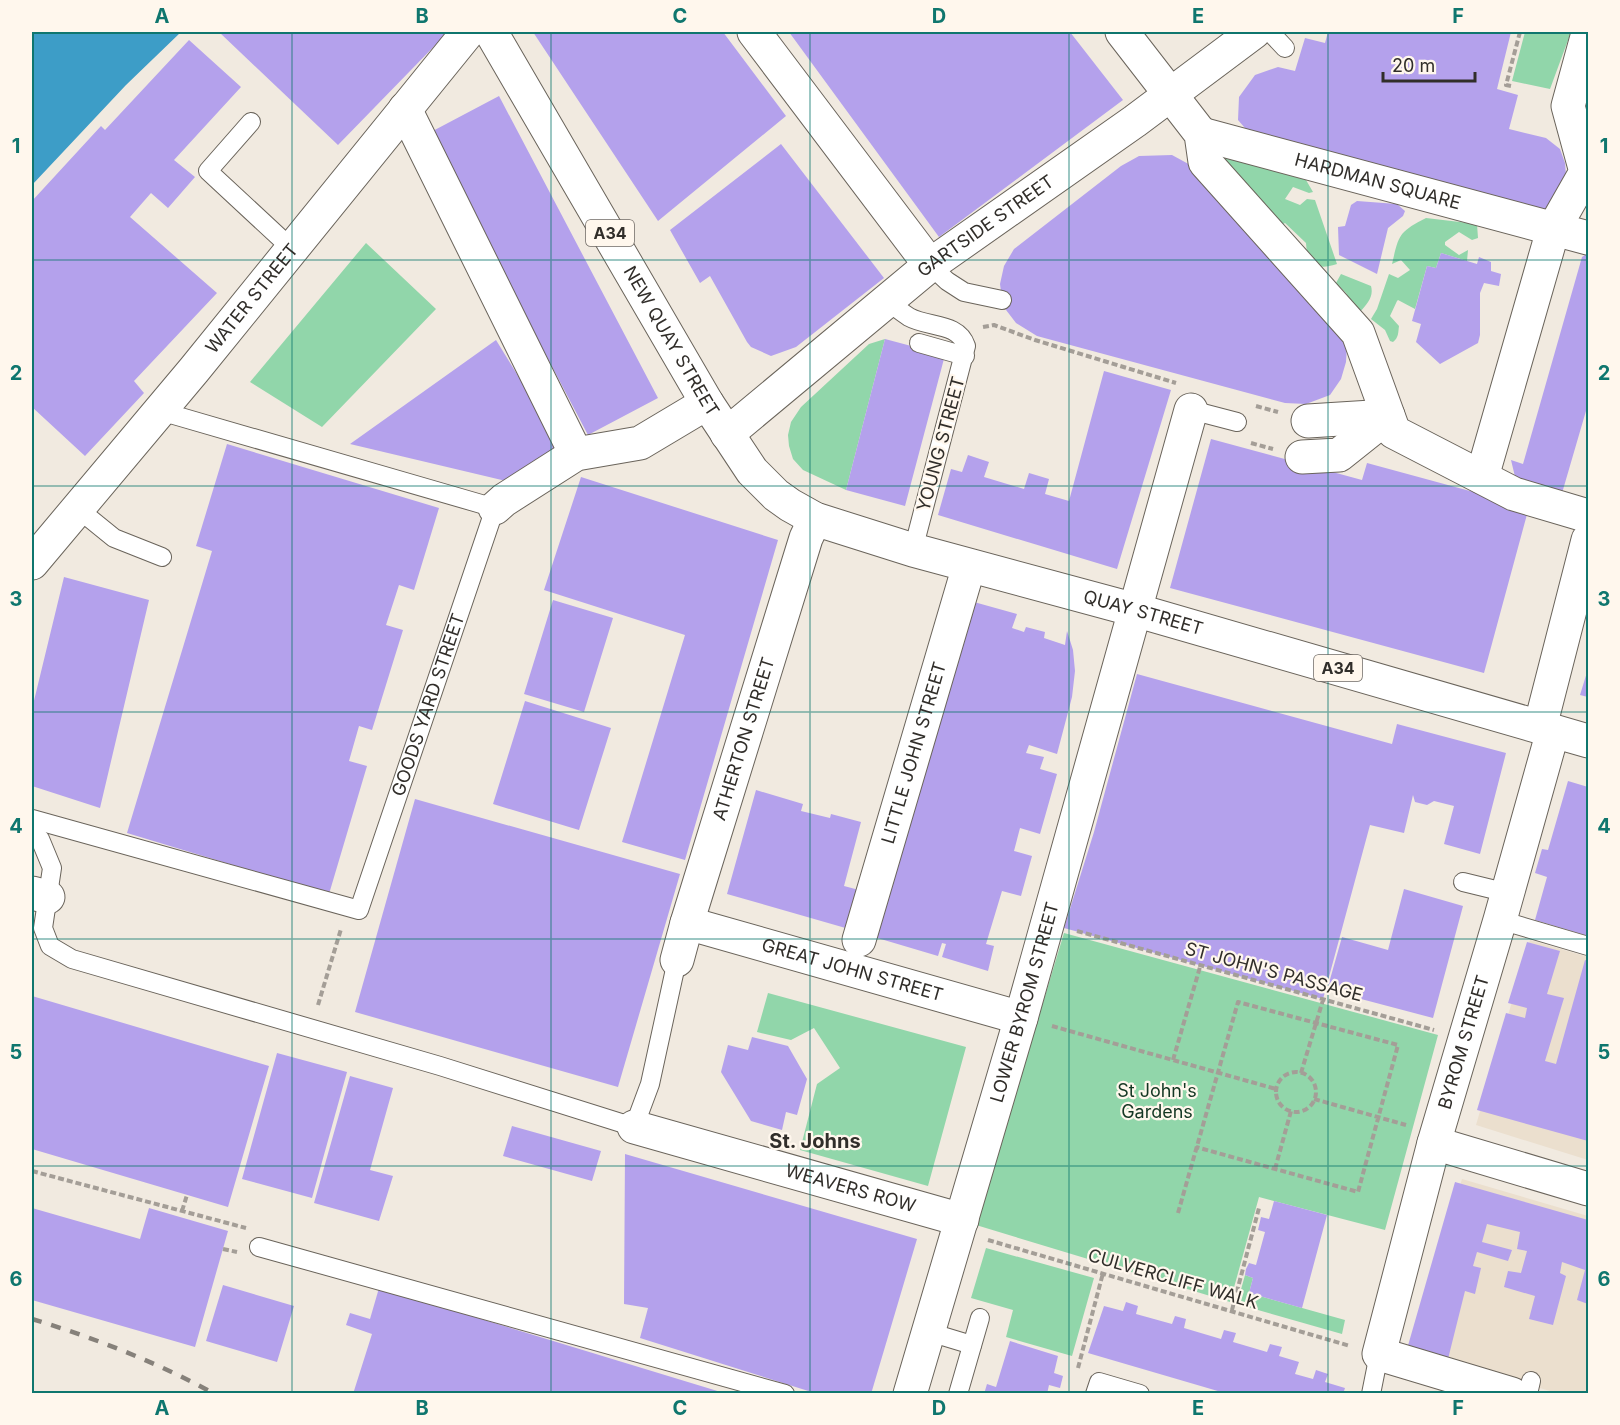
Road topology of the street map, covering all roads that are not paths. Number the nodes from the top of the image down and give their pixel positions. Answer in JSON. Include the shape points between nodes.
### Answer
{"nodes":[{"id":1,"x":468,"y":32,"type":"edge"},
{"id":2,"x":491,"y":32,"type":"edge"},
{"id":3,"x":754,"y":32,"type":"edge"},
{"id":4,"x":1122,"y":32,"type":"edge"},
{"id":5,"x":1254,"y":32,"type":"edge"},
{"id":6,"x":1270,"y":32,"type":"edge"},
{"id":7,"x":1588,"y":33,"type":"edge"},
{"id":8,"x":1286,"y":48,"type":"dead end"},
{"id":9,"x":1174,"y":100,"type":"junction"},
{"id":10,"x":405,"y":109,"type":"junction"},
{"id":11,"x":251,"y":122,"type":"dead end"},
{"id":12,"x":1201,"y":134,"type":"junction"},
{"id":13,"x":1553,"y":230,"type":"junction"},
{"id":14,"x":1588,"y":238,"type":"edge"},
{"id":15,"x":291,"y":248,"type":"junction"},
{"id":16,"x":930,"y":265,"type":"junction"},
{"id":17,"x":886,"y":300,"type":"junction"},
{"id":18,"x":1002,"y":300,"type":"dead end"},
{"id":19,"x":919,"y":343,"type":"dead end"},
{"id":20,"x":964,"y":356,"type":"junction"},
{"id":21,"x":707,"y":403,"type":"junction"},
{"id":22,"x":1191,"y":410,"type":"joint"},
{"id":23,"x":160,"y":411,"type":"junction"},
{"id":24,"x":1388,"y":416,"type":"junction"},
{"id":25,"x":1308,"y":421,"type":"dead end"},
{"id":26,"x":1237,"y":422,"type":"dead end"},
{"id":27,"x":727,"y":434,"type":"junction"},
{"id":28,"x":576,"y":454,"type":"junction"},
{"id":29,"x":1302,"y":458,"type":"dead end"},
{"id":30,"x":1482,"y":477,"type":"junction"},
{"id":31,"x":77,"y":508,"type":"junction"},
{"id":32,"x":495,"y":508,"type":"junction"},
{"id":33,"x":1588,"y":516,"type":"edge"},
{"id":34,"x":815,"y":519,"type":"junction"},
{"id":35,"x":1588,"y":540,"type":"edge"},
{"id":36,"x":37,"y":546,"type":"edge"},
{"id":37,"x":913,"y":550,"type":"junction"},
{"id":38,"x":162,"y":558,"type":"dead end"},
{"id":39,"x":969,"y":566,"type":"junction"},
{"id":40,"x":1135,"y":610,"type":"junction"},
{"id":41,"x":1547,"y":729,"type":"junction"},
{"id":42,"x":1588,"y":741,"type":"edge"},
{"id":43,"x":32,"y":819,"type":"edge"},
{"id":44,"x":32,"y":833,"type":"edge"},
{"id":45,"x":1463,"y":882,"type":"dead end"},
{"id":46,"x":40,"y":895,"type":"edge"},
{"id":47,"x":1504,"y":907,"type":"junction"},
{"id":48,"x":687,"y":923,"type":"junction"},
{"id":49,"x":860,"y":940,"type":"dead end"},
{"id":50,"x":1588,"y":946,"type":"edge"},
{"id":51,"x":677,"y":960,"type":"joint"},
{"id":52,"x":1034,"y":1022,"type":"junction"},
{"id":53,"x":634,"y":1126,"type":"junction"},
{"id":54,"x":1434,"y":1143,"type":"junction"},
{"id":55,"x":1588,"y":1189,"type":"edge"},
{"id":56,"x":960,"y":1226,"type":"junction"},
{"id":57,"x":259,"y":1247,"type":"road end"},
{"id":58,"x":980,"y":1318,"type":"dead end"},
{"id":59,"x":929,"y":1332,"type":"junction"},
{"id":60,"x":972,"y":1345,"type":"junction"},
{"id":61,"x":1379,"y":1354,"type":"junction"},
{"id":62,"x":1516,"y":1387,"type":"edge"},
{"id":63,"x":784,"y":1394,"type":"edge"},
{"id":64,"x":910,"y":1394,"type":"edge"},
{"id":65,"x":958,"y":1394,"type":"edge"},
{"id":66,"x":1095,"y":1394,"type":"edge"},
{"id":67,"x":1140,"y":1394,"type":"edge"},
{"id":68,"x":1371,"y":1394,"type":"edge"}],
"edges":[{"from":1,"to":10,"type":"street","name":"WATER STREET"},
{"from":2,"to":21,"type":"street","name":"NEW QUAY STREET","number":"A34"},
{"from":3,"to":16,"type":"street"},
{"from":4,"to":9,"type":"street"},
{"from":5,"to":9,"type":"street","name":"GARTSIDE STREET"},
{"from":6,"to":8,"type":"lane"},
{"from":7,"to":13,"type":"street","via":[[1568,106],[1586,172]]},
{"from":9,"to":12,"type":"street"},
{"from":9,"to":16,"type":"street","name":"GARTSIDE STREET","via":[[1135,121]]},
{"from":10,"to":15,"type":"street","name":"WATER STREET"},
{"from":10,"to":28,"type":"street"},
{"from":11,"to":15,"type":"lane","via":[[208,171]]},
{"from":12,"to":13,"type":"street","name":"HARDMAN SQUARE"},
{"from":12,"to":24,"type":"street","via":[[1205,162],[1358,333]]},
{"from":13,"to":14,"type":"street","name":"HARDMAN SQUARE"},
{"from":13,"to":30,"type":"street"},
{"from":15,"to":23,"type":"street","name":"WATER STREET"},
{"from":16,"to":17,"type":"street","name":"GARTSIDE STREET"},
{"from":16,"to":18,"type":"lane","via":[[964,292]]},
{"from":17,"to":20,"type":"lane","name":"YOUNG STREET","via":[[911,318],[956,331],[966,346]]},
{"from":17,"to":27,"type":"street","name":"GARTSIDE STREET"},
{"from":19,"to":20,"type":"lane"},
{"from":20,"to":37,"type":"lane","name":"YOUNG STREET"},
{"from":21,"to":27,"type":"street","name":"NEW QUAY STREET","number":"A34"},
{"from":21,"to":28,"type":"street","via":[[640,443]]},
{"from":22,"to":26,"type":"lane"},
{"from":22,"to":40,"type":"street"},
{"from":23,"to":31,"type":"street","name":"WATER STREET"},
{"from":23,"to":32,"type":"lane"},
{"from":24,"to":25,"type":"street"},
{"from":24,"to":29,"type":"street","via":[[1339,455]]},
{"from":24,"to":30,"type":"street","via":[[1394,432]]},
{"from":27,"to":34,"type":"street","name":"QUAY STREET","number":"A34","via":[[752,471],[776,495]]},
{"from":28,"to":32,"type":"street"},
{"from":30,"to":33,"type":"street","via":[[1514,494]]},
{"from":31,"to":36,"type":"street","name":"WATER STREET"},
{"from":31,"to":38,"type":"lane","via":[[114,538]]},
{"from":32,"to":43,"type":"lane","name":"GOODS YARD STREET","via":[[359,910]]},
{"from":34,"to":37,"type":"street","name":"QUAY STREET","number":"A34"},
{"from":34,"to":48,"type":"street","name":"ATHERTON STREET"},
{"from":35,"to":41,"type":"street","name":"BYROM STREET"},
{"from":37,"to":39,"type":"street","name":"QUAY STREET","number":"A34"},
{"from":39,"to":40,"type":"street","name":"QUAY STREET","number":"A34"},
{"from":39,"to":49,"type":"street","name":"LITTLE JOHN STREET"},
{"from":40,"to":41,"type":"street","name":"QUAY STREET","number":"A34"},
{"from":40,"to":52,"type":"street","name":"LOWER BYROM STREET"},
{"from":41,"to":42,"type":"street","name":"QUAY STREET","number":"A34"},
{"from":41,"to":47,"type":"street","name":"BYROM STREET"},
{"from":44,"to":46,"type":"lane","via":[[40,839],[52,868]]},
{"from":45,"to":47,"type":"lane"},
{"from":46,"to":53,"type":"lane","via":[[43,928],[50,946],[72,959]]},
{"from":47,"to":50,"type":"lane"},
{"from":47,"to":54,"type":"street","name":"BYROM STREET"},
{"from":48,"to":51,"type":"street","name":"ATHERTON STREET"},
{"from":48,"to":52,"type":"street","name":"GREAT JOHN STREET"},
{"from":51,"to":53,"type":"lane","via":[[650,1084]]},
{"from":52,"to":56,"type":"street","name":"LOWER BYROM STREET"},
{"from":53,"to":56,"type":"street","name":"WEAVERS ROW"},
{"from":54,"to":55,"type":"street"},
{"from":54,"to":61,"type":"street","name":"BYROM STREET"},
{"from":56,"to":59,"type":"street","name":"LOWER BYROM STREET"},
{"from":57,"to":63,"type":"lane"},
{"from":58,"to":60,"type":"lane"},
{"from":59,"to":60,"type":"lane"},
{"from":59,"to":64,"type":"street","name":"LOWER BYROM STREET"},
{"from":60,"to":65,"type":"lane"},
{"from":61,"to":62,"type":"street"},
{"from":61,"to":68,"type":"lane"},
{"from":66,"to":67,"type":"lane","via":[[1099,1382]]}]}
